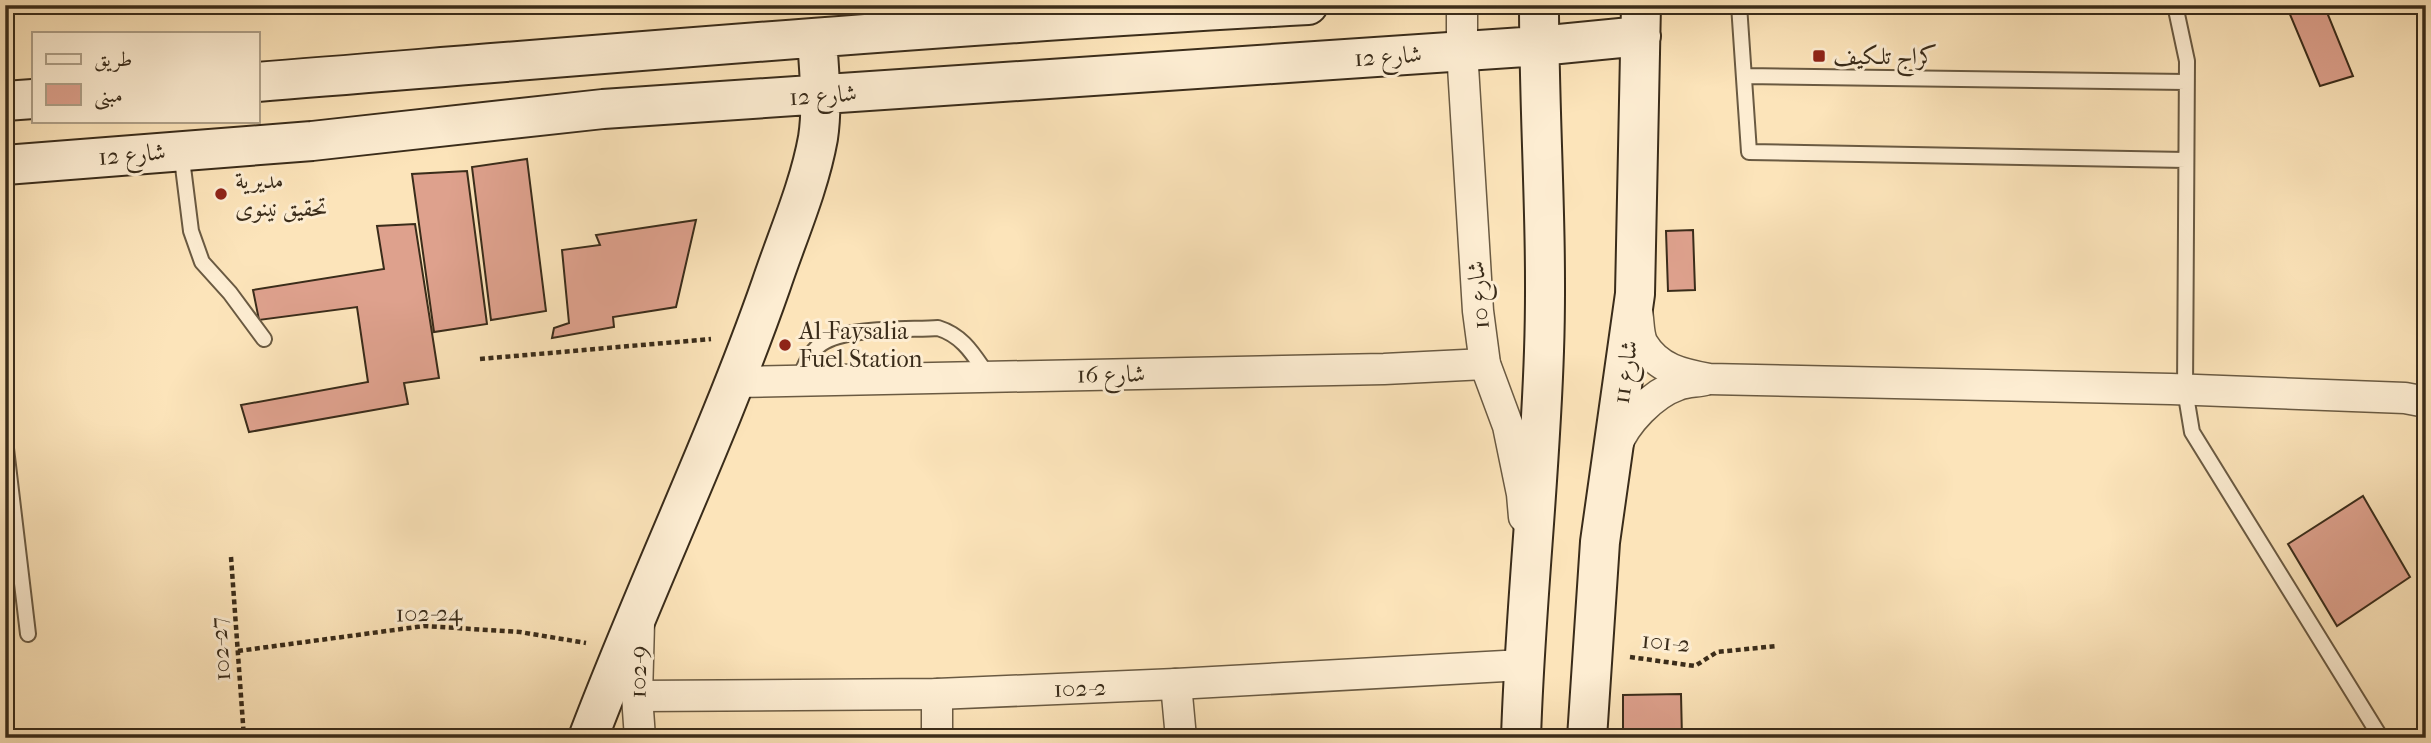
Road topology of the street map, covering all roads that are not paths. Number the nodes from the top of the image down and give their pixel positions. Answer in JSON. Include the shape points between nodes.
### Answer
{"nodes":[{"id":1,"x":1308,"y":5,"type":"edge"},
{"id":2,"x":1462,"y":5,"type":"edge"},
{"id":3,"x":1539,"y":5,"type":"edge"},
{"id":4,"x":1740,"y":5,"type":"edge"},
{"id":5,"x":2020,"y":5,"type":"edge"},
{"id":6,"x":2175,"y":6,"type":"edge"},
{"id":7,"x":1128,"y":10,"type":"edge"},
{"id":8,"x":884,"y":19,"type":"edge"},
{"id":9,"x":1641,"y":21,"type":"edge"},
{"id":10,"x":817,"y":38,"type":"junction"},
{"id":11,"x":1539,"y":46,"type":"junction"},
{"id":12,"x":1462,"y":50,"type":"junction"},
{"id":13,"x":1745,"y":76,"type":"junction"},
{"id":14,"x":259,"y":82,"type":"edge"},
{"id":15,"x":2186,"y":82,"type":"junction"},
{"id":16,"x":820,"y":95,"type":"junction"},
{"id":17,"x":32,"y":99,"type":"edge"},
{"id":18,"x":5,"y":101,"type":"edge"},
{"id":19,"x":181,"y":149,"type":"junction"},
{"id":20,"x":2186,"y":160,"type":"junction"},
{"id":21,"x":5,"y":165,"type":"edge"},
{"id":22,"x":1635,"y":293,"type":"junction"},
{"id":23,"x":264,"y":339,"type":"dead end"},
{"id":24,"x":1485,"y":364,"type":"junction"},
{"id":25,"x":989,"y":377,"type":"junction"},
{"id":26,"x":1709,"y":379,"type":"junction"},
{"id":27,"x":799,"y":380,"type":"junction"},
{"id":28,"x":736,"y":382,"type":"junction"},
{"id":29,"x":2185,"y":390,"type":"junction"},
{"id":30,"x":2426,"y":402,"type":"edge"},
{"id":31,"x":5,"y":440,"type":"edge"},
{"id":32,"x":1611,"y":460,"type":"junction"},
{"id":33,"x":1529,"y":580,"type":"junction"},
{"id":34,"x":640,"y":607,"type":"junction"},
{"id":35,"x":28,"y":634,"type":"dead end"},
{"id":36,"x":1523,"y":664,"type":"junction"},
{"id":37,"x":1176,"y":684,"type":"junction"},
{"id":38,"x":937,"y":694,"type":"junction"},
{"id":39,"x":637,"y":696,"type":"junction"},
{"id":40,"x":588,"y":738,"type":"edge"},
{"id":41,"x":640,"y":738,"type":"edge"},
{"id":42,"x":937,"y":738,"type":"edge"},
{"id":43,"x":1181,"y":738,"type":"edge"},
{"id":44,"x":1521,"y":738,"type":"edge"},
{"id":45,"x":1587,"y":738,"type":"edge"},
{"id":46,"x":2381,"y":738,"type":"edge"}],
"edges":[{"from":1,"to":7,"type":"street"},
{"from":2,"to":12,"type":"street","name":"شارع 10"},
{"from":3,"to":11,"type":"street"},
{"from":4,"to":13,"type":"lane"},
{"from":5,"to":6,"type":"lane"},
{"from":6,"to":15,"type":"lane","via":[[2187,61]]},
{"from":7,"to":8,"type":"street"},
{"from":8,"to":10,"type":"street"},
{"from":9,"to":11,"type":"street","name":"شارع 12"},
{"from":9,"to":22,"type":"street","name":"شارع 11"},
{"from":10,"to":14,"type":"street"},
{"from":10,"to":16,"type":"street"},
{"from":11,"to":12,"type":"street","name":"شارع 12"},
{"from":11,"to":33,"type":"street","via":[[1544,351]]},
{"from":12,"to":16,"type":"street","name":"شارع 12"},
{"from":12,"to":24,"type":"street","name":"شارع 10"},
{"from":13,"to":15,"type":"lane"},
{"from":13,"to":20,"type":"lane","via":[[1749,152]]},
{"from":15,"to":20,"type":"lane"},
{"from":16,"to":19,"type":"street","name":"شارع 12","via":[[603,109],[312,141]]},
{"from":16,"to":28,"type":"street","via":[[814,157]]},
{"from":17,"to":18,"type":"street"},
{"from":19,"to":21,"type":"street","name":"شارع 12"},
{"from":19,"to":23,"type":"lane","via":[[191,231],[202,262]]},
{"from":20,"to":29,"type":"lane"},
{"from":22,"to":26,"type":"street","via":[[1642,342],[1662,366]]},
{"from":22,"to":32,"type":"street","name":"شارع 11"},
{"from":24,"to":25,"type":"street","name":"شارع 16"},
{"from":24,"to":33,"type":"street","name":"شارع 10","via":[[1507,426],[1521,494]]},
{"from":25,"to":27,"type":"street","name":"شارع 16"},
{"from":25,"to":27,"type":"lane","via":[[963,340],[938,328],[839,335],[820,344],[806,360]]},
{"from":26,"to":29,"type":"street"},
{"from":26,"to":32,"type":"street","via":[[1677,386],[1645,406],[1621,433]]},
{"from":27,"to":28,"type":"street","name":"شارع 16"},
{"from":28,"to":34,"type":"street"},
{"from":29,"to":30,"type":"street"},
{"from":29,"to":46,"type":"lane","via":[[2192,432]]},
{"from":31,"to":35,"type":"lane"},
{"from":32,"to":45,"type":"street","name":"شارع 11","via":[[1600,542]]},
{"from":33,"to":36,"type":"street"},
{"from":34,"to":39,"type":"street","name":"102-9"},
{"from":34,"to":40,"type":"street"},
{"from":36,"to":37,"type":"street","name":"102-2"},
{"from":36,"to":44,"type":"street"},
{"from":37,"to":38,"type":"street","name":"102-2"},
{"from":37,"to":43,"type":"street"},
{"from":38,"to":39,"type":"street","name":"102-2"},
{"from":38,"to":42,"type":"street"},
{"from":39,"to":41,"type":"street","name":"102-9"}]}
